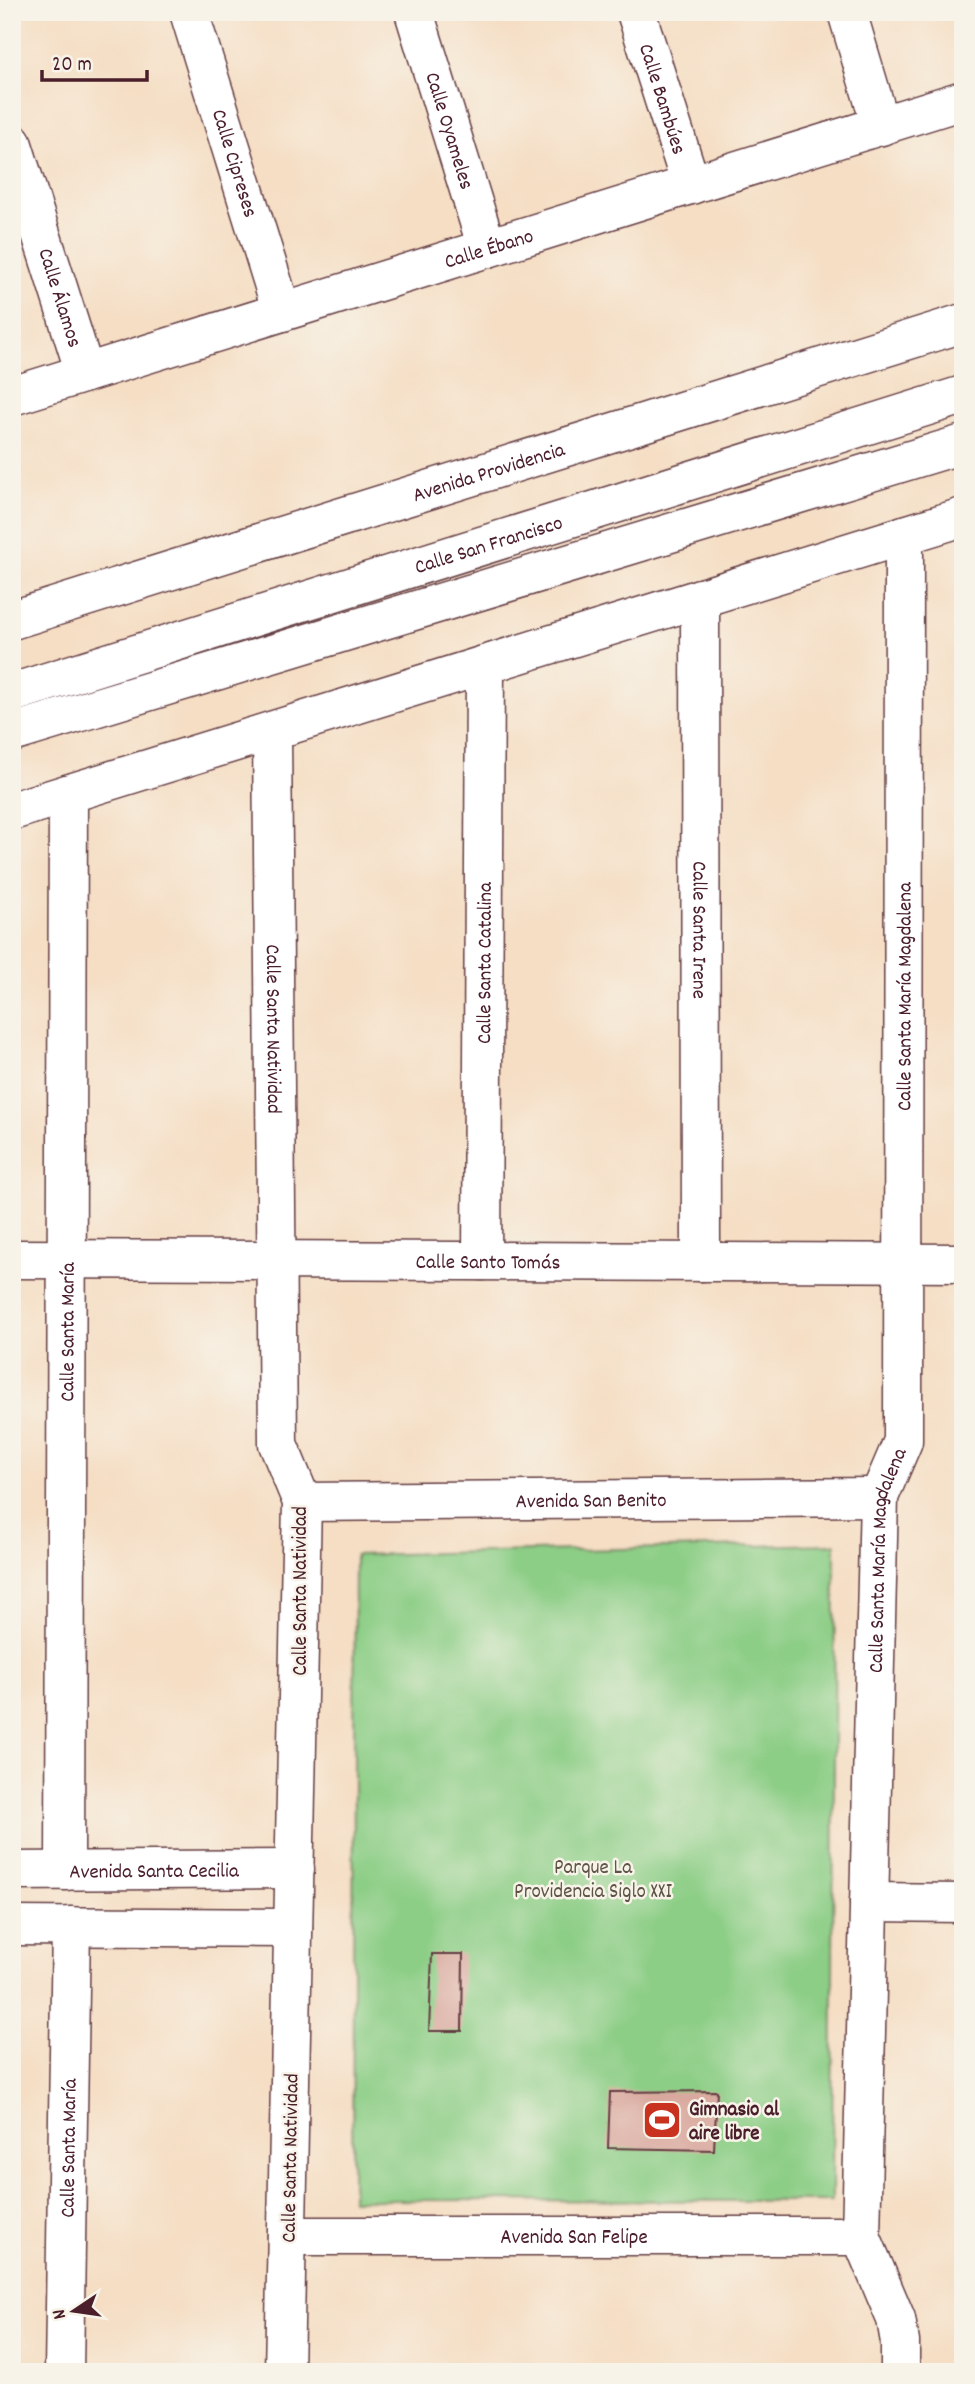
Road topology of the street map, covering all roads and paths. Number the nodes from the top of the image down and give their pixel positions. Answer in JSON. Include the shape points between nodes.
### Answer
{"nodes":[{"id":1,"x":189,"y":12,"type":"edge"},
{"id":2,"x":414,"y":12,"type":"edge"},
{"id":3,"x":636,"y":12,"type":"edge"},
{"id":4,"x":847,"y":12,"type":"edge"},
{"id":5,"x":963,"y":100,"type":"edge"},
{"id":6,"x":881,"y":126,"type":"junction"},
{"id":7,"x":12,"y":142,"type":"edge"},
{"id":8,"x":691,"y":185,"type":"junction"},
{"id":9,"x":487,"y":248,"type":"junction"},
{"id":10,"x":282,"y":312,"type":"junction"},
{"id":11,"x":963,"y":323,"type":"edge"},
{"id":12,"x":85,"y":373,"type":"junction"},
{"id":13,"x":963,"y":395,"type":"edge"},
{"id":14,"x":12,"y":396,"type":"edge"},
{"id":15,"x":963,"y":444,"type":"edge"},
{"id":16,"x":963,"y":517,"type":"edge"},
{"id":17,"x":904,"y":535,"type":"junction"},
{"id":18,"x":700,"y":598,"type":"junction"},
{"id":19,"x":12,"y":620,"type":"edge"},
{"id":20,"x":485,"y":665,"type":"junction"},
{"id":21,"x":12,"y":693,"type":"edge"},
{"id":22,"x":272,"y":731,"type":"junction"},
{"id":23,"x":12,"y":733,"type":"edge"},
{"id":24,"x":68,"y":794,"type":"junction"},
{"id":25,"x":12,"y":811,"type":"edge"},
{"id":26,"x":12,"y":1259,"type":"edge"},
{"id":27,"x":68,"y":1259,"type":"junction"},
{"id":28,"x":276,"y":1260,"type":"junction"},
{"id":29,"x":482,"y":1261,"type":"junction"},
{"id":30,"x":701,"y":1262,"type":"junction"},
{"id":31,"x":904,"y":1263,"type":"junction"},
{"id":32,"x":963,"y":1263,"type":"edge"},
{"id":33,"x":879,"y":1497,"type":"junction"},
{"id":34,"x":302,"y":1502,"type":"junction"},
{"id":35,"x":295,"y":1869,"type":"junction"},
{"id":36,"x":12,"y":1871,"type":"edge"},
{"id":37,"x":65,"y":1871,"type":"junction"},
{"id":38,"x":869,"y":1902,"type":"junction"},
{"id":39,"x":963,"y":1903,"type":"edge"},
{"id":40,"x":12,"y":1926,"type":"edge"},
{"id":41,"x":71,"y":1926,"type":"junction"},
{"id":42,"x":293,"y":1928,"type":"junction"},
{"id":43,"x":287,"y":2236,"type":"junction"},
{"id":44,"x":861,"y":2236,"type":"junction"},
{"id":45,"x":64,"y":2372,"type":"edge"},
{"id":46,"x":284,"y":2372,"type":"edge"},
{"id":47,"x":900,"y":2372,"type":"edge"}],
"edges":[{"from":1,"to":10,"type":"street","name":"Calle Cipreses"},
{"from":2,"to":9,"type":"street","name":"Calle Oyameles"},
{"from":3,"to":8,"type":"street","name":"Calle Bambúes"},
{"from":4,"to":6,"type":"street"},
{"from":5,"to":6,"type":"street","name":"Calle Ébano"},
{"from":6,"to":8,"type":"street","name":"Calle Ébano"},
{"from":7,"to":12,"type":"street","name":"Calle Álamos"},
{"from":8,"to":9,"type":"street","name":"Calle Ébano"},
{"from":9,"to":10,"type":"street","name":"Calle Ébano"},
{"from":10,"to":12,"type":"street","name":"Calle Ébano"},
{"from":11,"to":19,"type":"street","name":"Avenida Providencia"},
{"from":12,"to":14,"type":"street","name":"Calle Ébano"},
{"from":13,"to":21,"type":"street","name":"Calle San Francisco"},
{"from":15,"to":23,"type":"street","name":"Calle San Francisco"},
{"from":16,"to":17,"type":"street"},
{"from":17,"to":18,"type":"street"},
{"from":17,"to":31,"type":"street","name":"Calle Santa María Magdalena"},
{"from":18,"to":20,"type":"street"},
{"from":18,"to":30,"type":"street","name":"Calle Santa Irene"},
{"from":20,"to":22,"type":"street"},
{"from":20,"to":29,"type":"street","name":"Calle Santa Catalina"},
{"from":22,"to":24,"type":"street"},
{"from":22,"to":28,"type":"street","name":"Calle Santa Natividad"},
{"from":24,"to":25,"type":"street"},
{"from":24,"to":27,"type":"street","name":"Calle Santa María"},
{"from":26,"to":27,"type":"street","name":"Calle Santo Tomás"},
{"from":27,"to":28,"type":"street","name":"Calle Santo Tomás"},
{"from":27,"to":37,"type":"street","name":"Calle Santa María"},
{"from":28,"to":29,"type":"street","name":"Calle Santo Tomás"},
{"from":28,"to":34,"type":"street","name":"Calle Santa Natividad","via":[[278,1444]]},
{"from":29,"to":30,"type":"street","name":"Calle Santo Tomás"},
{"from":30,"to":31,"type":"street","name":"Calle Santo Tomás"},
{"from":31,"to":32,"type":"street","name":"Calle Santo Tomás"},
{"from":31,"to":33,"type":"street","name":"Calle Santa María Magdalena","via":[[903,1441]]},
{"from":33,"to":34,"type":"street","name":"Avenida San Benito"},
{"from":33,"to":38,"type":"street","name":"Calle Santa María Magdalena"},
{"from":34,"to":35,"type":"street","name":"Calle Santa Natividad"},
{"from":35,"to":37,"type":"street","name":"Avenida Santa Cecilia"},
{"from":35,"to":42,"type":"street","name":"Calle Santa Natividad"},
{"from":36,"to":37,"type":"street","name":"Avenida Santa Cecilia"},
{"from":38,"to":39,"type":"street"},
{"from":38,"to":44,"type":"street","name":"Calle Santa María Magdalena"},
{"from":40,"to":41,"type":"street"},
{"from":41,"to":42,"type":"street"},
{"from":41,"to":45,"type":"street","name":"Calle Santa María"},
{"from":42,"to":43,"type":"street","name":"Calle Santa Natividad"},
{"from":43,"to":44,"type":"street","name":"Avenida San Felipe"},
{"from":43,"to":46,"type":"street","name":"Calle Santa Natividad"},
{"from":44,"to":47,"type":"street","name":"Calle Santa María Magdalena","via":[[897,2319]]}]}
